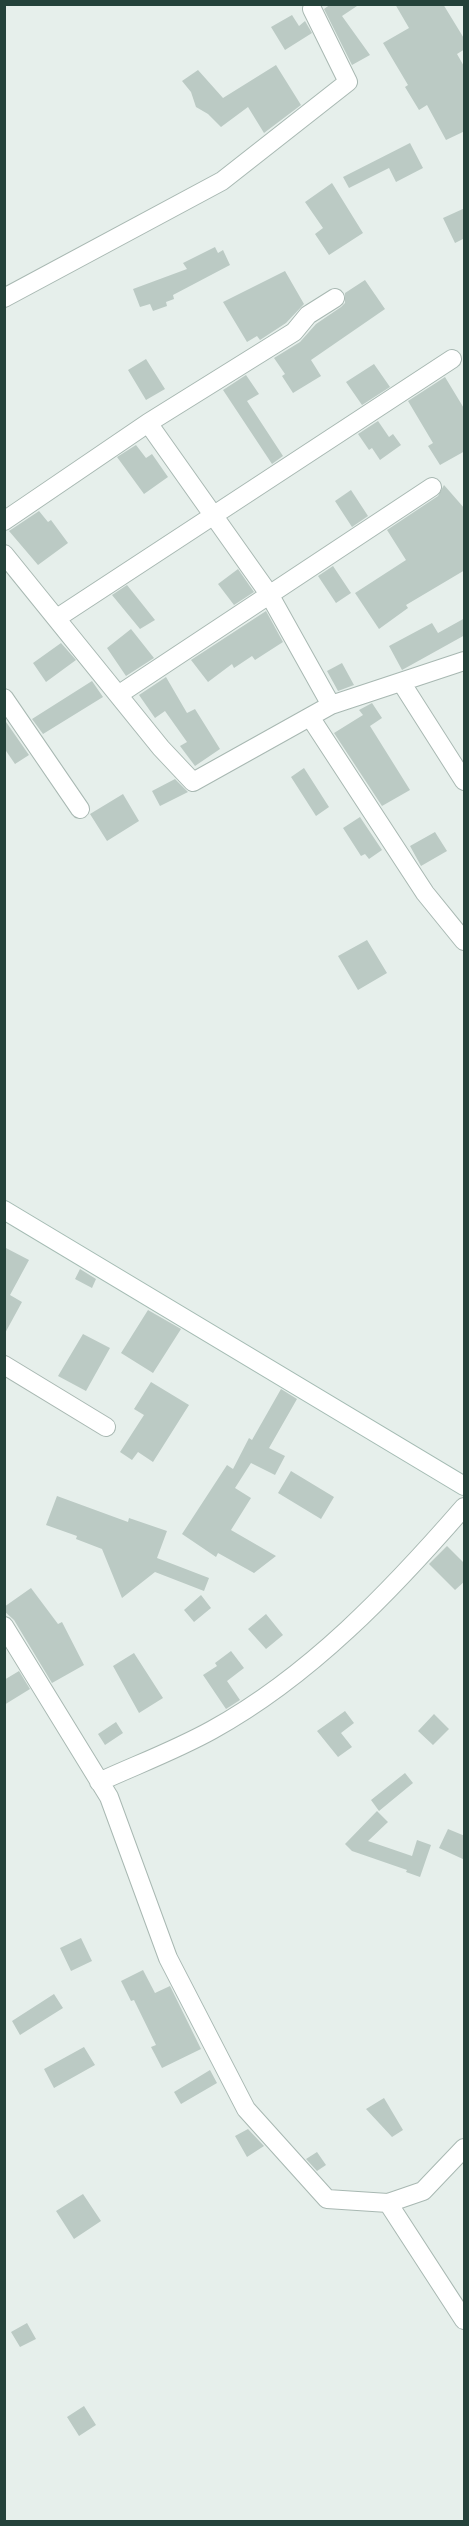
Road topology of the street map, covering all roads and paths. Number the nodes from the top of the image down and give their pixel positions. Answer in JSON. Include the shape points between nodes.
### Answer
{"nodes":[{"id":1,"x":312,"y":9,"type":"dead end"},
{"id":2,"x":4,"y":298,"type":"edge"},
{"id":3,"x":335,"y":298,"type":"dead end"},
{"id":4,"x":452,"y":359,"type":"dead end"},
{"id":5,"x":148,"y":423,"type":"junction"},
{"id":6,"x":432,"y":487,"type":"dead end"},
{"id":7,"x":213,"y":518,"type":"junction"},
{"id":8,"x":4,"y":521,"type":"edge"},
{"id":9,"x":4,"y":554,"type":"edge"},
{"id":10,"x":269,"y":594,"type":"junction"},
{"id":11,"x":57,"y":618,"type":"junction"},
{"id":12,"x":465,"y":661,"type":"edge"},
{"id":13,"x":401,"y":682,"type":"junction"},
{"id":14,"x":118,"y":695,"type":"junction"},
{"id":15,"x":4,"y":698,"type":"edge"},
{"id":16,"x":331,"y":705,"type":"junction"},
{"id":17,"x":310,"y":717,"type":"junction"},
{"id":18,"x":465,"y":781,"type":"edge"},
{"id":19,"x":80,"y":809,"type":"dead end"},
{"id":20,"x":465,"y":941,"type":"edge"},
{"id":21,"x":7,"y":1217,"type":"edge"},
{"id":22,"x":4,"y":1365,"type":"edge"},
{"id":23,"x":106,"y":1427,"type":"dead end"},
{"id":24,"x":465,"y":1486,"type":"edge"},
{"id":25,"x":465,"y":1507,"type":"edge"},
{"id":26,"x":4,"y":1626,"type":"edge"},
{"id":27,"x":99,"y":1782,"type":"junction"},
{"id":28,"x":465,"y":2148,"type":"edge"},
{"id":29,"x":388,"y":2203,"type":"junction"},
{"id":30,"x":465,"y":2320,"type":"edge"}],
"edges":[{"from":1,"to":2,"type":"street","via":[[348,82],[222,181]]},
{"from":3,"to":5,"type":"street","via":[[308,315],[294,332]]},
{"from":4,"to":7,"type":"street"},
{"from":5,"to":7,"type":"street"},
{"from":5,"to":8,"type":"street"},
{"from":6,"to":10,"type":"street"},
{"from":7,"to":10,"type":"street"},
{"from":7,"to":11,"type":"street"},
{"from":9,"to":11,"type":"street"},
{"from":10,"to":14,"type":"street"},
{"from":10,"to":16,"type":"street"},
{"from":11,"to":14,"type":"street"},
{"from":12,"to":13,"type":"street"},
{"from":13,"to":16,"type":"street"},
{"from":13,"to":18,"type":"street"},
{"from":14,"to":17,"type":"street","via":[[193,782]]},
{"from":15,"to":19,"type":"street"},
{"from":16,"to":17,"type":"street"},
{"from":17,"to":20,"type":"street","via":[[425,893]]},
{"from":21,"to":24,"type":"street"},
{"from":22,"to":23,"type":"street"},
{"from":25,"to":27,"type":"street","via":[[417,1562],[319,1656],[211,1730]]},
{"from":26,"to":27,"type":"street"},
{"from":27,"to":29,"type":"street","via":[[168,1958],[246,2109],[327,2199]]},
{"from":28,"to":29,"type":"street","via":[[423,2192]]},
{"from":29,"to":30,"type":"street"}]}
